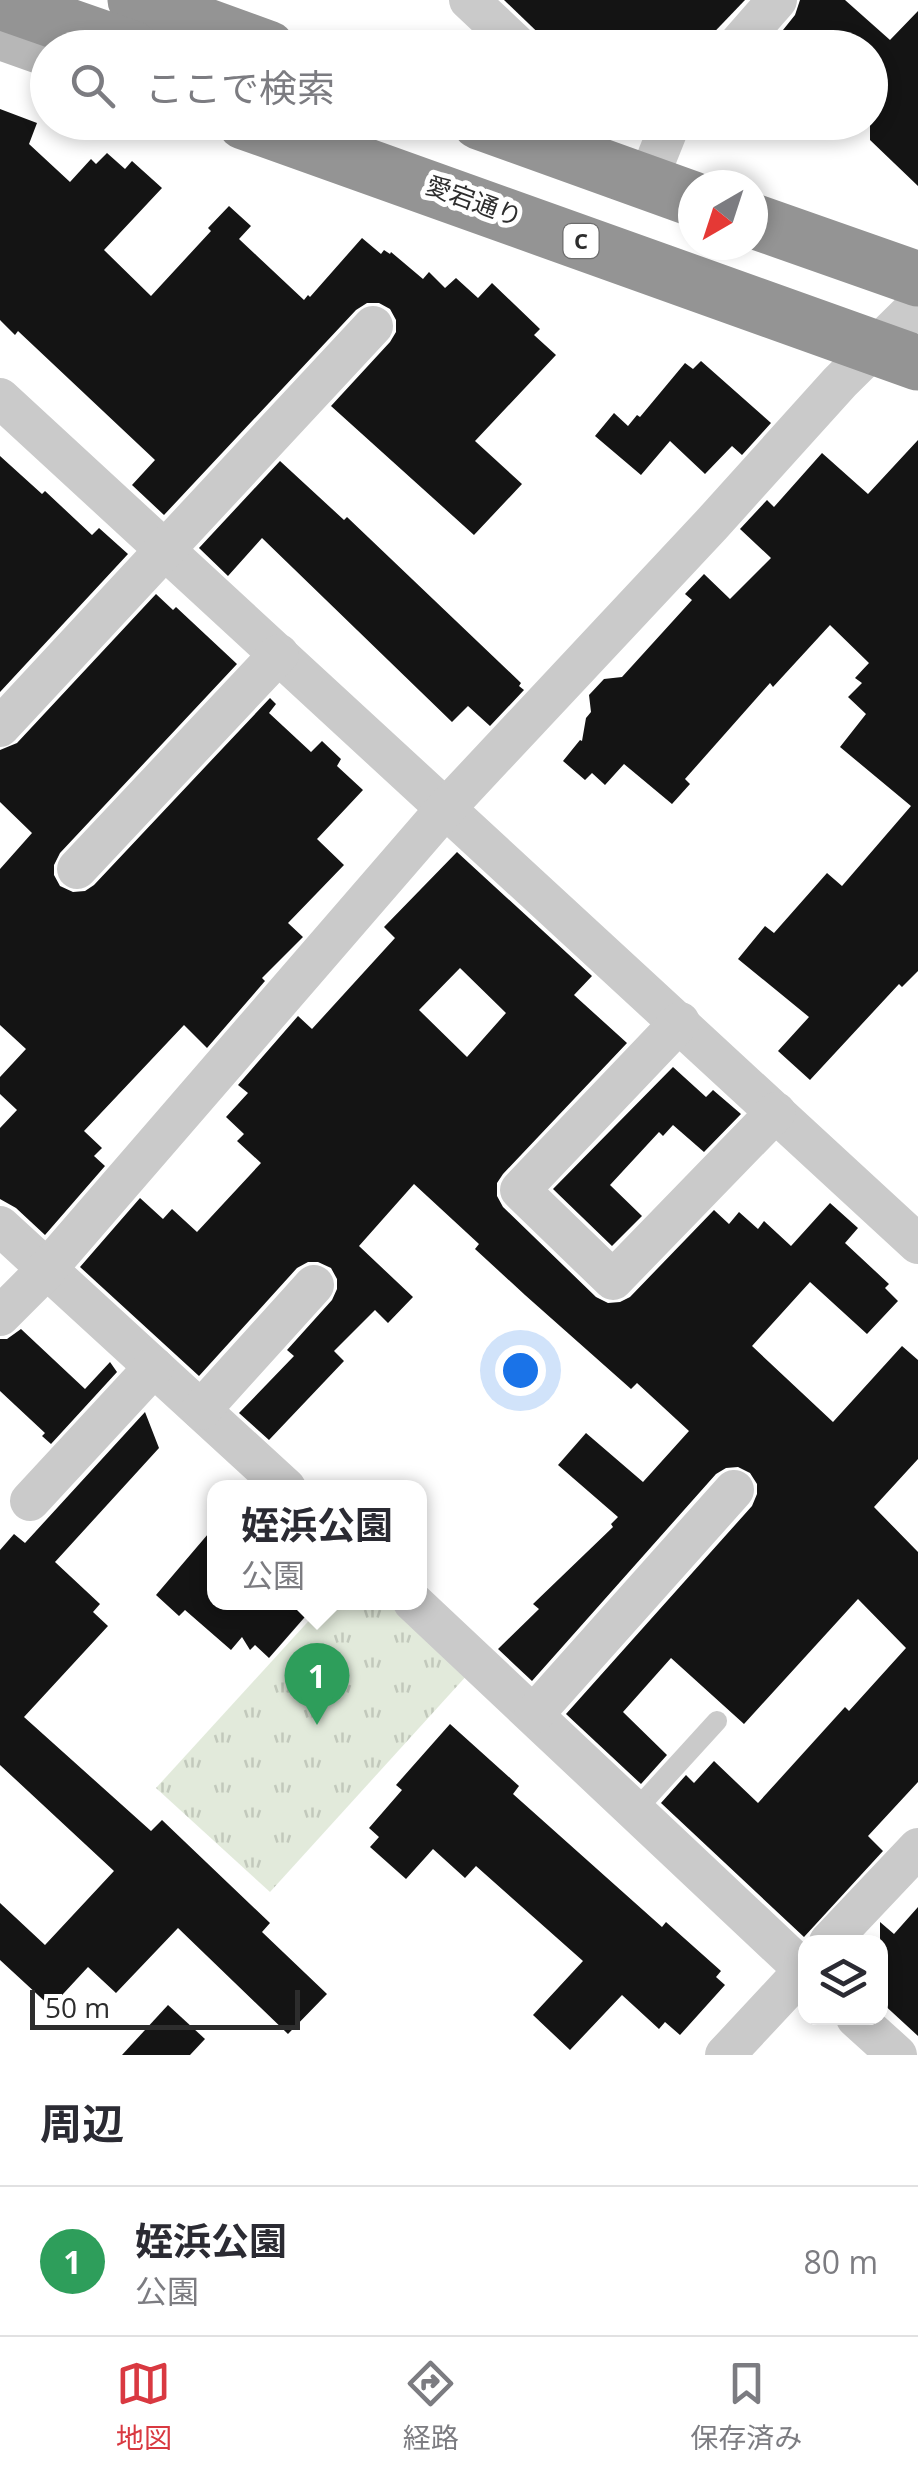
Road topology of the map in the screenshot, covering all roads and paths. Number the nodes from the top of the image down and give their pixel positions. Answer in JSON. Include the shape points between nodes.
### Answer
{"nodes":[{"id":1,"x":134,"y":0,"type":"edge"},
{"id":2,"x":469,"y":0,"type":"edge"},
{"id":3,"x":777,"y":0,"type":"edge"},
{"id":4,"x":0,"y":2,"type":"edge"},
{"id":5,"x":80,"y":30,"type":"edge"},
{"id":6,"x":217,"y":30,"type":"edge"},
{"id":7,"x":501,"y":30,"type":"edge"},
{"id":8,"x":751,"y":30,"type":"edge"},
{"id":9,"x":0,"y":34,"type":"edge"},
{"id":10,"x":30,"y":45,"type":"edge"},
{"id":11,"x":296,"y":140,"type":"edge"},
{"id":12,"x":304,"y":140,"type":"edge"},
{"id":13,"x":386,"y":140,"type":"edge"},
{"id":14,"x":534,"y":140,"type":"edge"},
{"id":15,"x":673,"y":140,"type":"edge"},
{"id":16,"x":678,"y":193,"type":"edge"},
{"id":17,"x":768,"y":225,"type":"edge"},
{"id":18,"x":918,"y":277,"type":"edge"},
{"id":19,"x":918,"y":305,"type":"edge"},
{"id":20,"x":373,"y":326,"type":"dead end"},
{"id":21,"x":907,"y":353,"type":"edge"},
{"id":22,"x":0,"y":398,"type":"edge"},
{"id":23,"x":166,"y":548,"type":"junction"},
{"id":24,"x":279,"y":654,"type":"junction"},
{"id":25,"x":0,"y":726,"type":"edge"},
{"id":26,"x":445,"y":809,"type":"junction"},
{"id":27,"x":76,"y":869,"type":"dead end"},
{"id":28,"x":680,"y":1022,"type":"junction"},
{"id":29,"x":776,"y":1112,"type":"junction"},
{"id":30,"x":0,"y":1226,"type":"edge"},
{"id":31,"x":918,"y":1244,"type":"edge"},
{"id":32,"x":46,"y":1269,"type":"junction"},
{"id":33,"x":314,"y":1285,"type":"dead end"},
{"id":34,"x":0,"y":1316,"type":"edge"},
{"id":35,"x":154,"y":1367,"type":"junction"},
{"id":36,"x":202,"y":1410,"type":"junction"},
{"id":37,"x":277,"y":1480,"type":"edge"},
{"id":38,"x":734,"y":1490,"type":"dead end"},
{"id":39,"x":30,"y":1501,"type":"dead end"},
{"id":40,"x":422,"y":1610,"type":"edge"},
{"id":41,"x":534,"y":1714,"type":"junction"},
{"id":42,"x":717,"y":1721,"type":"dead end"},
{"id":43,"x":634,"y":1812,"type":"junction"},
{"id":44,"x":918,"y":1848,"type":"edge"},
{"id":45,"x":837,"y":1935,"type":"edge"},
{"id":46,"x":798,"y":1952,"type":"edge"},
{"id":47,"x":798,"y":1977,"type":"edge"},
{"id":48,"x":864,"y":2025,"type":"edge"},
{"id":49,"x":726,"y":2055,"type":"edge"},
{"id":50,"x":898,"y":2055,"type":"edge"}],
"edges":[{"from":1,"to":6,"type":"highway"},
{"from":2,"to":7,"type":"street"},
{"from":3,"to":8,"type":"street"},
{"from":4,"to":5,"type":"highway"},
{"from":9,"to":10,"type":"highway"},
{"from":11,"to":21,"type":"highway","number":"C"},
{"from":12,"to":21,"type":"street","name":"愛宕通り"},
{"from":13,"to":21,"type":"highway"},
{"from":14,"to":16,"type":"highway"},
{"from":15,"to":16,"type":"street"},
{"from":17,"to":18,"type":"highway"},
{"from":19,"to":21,"type":"street"},
{"from":20,"to":23,"type":"street"},
{"from":21,"to":26,"type":"street","via":[[840,382]]},
{"from":22,"to":23,"type":"street"},
{"from":23,"to":24,"type":"street"},
{"from":23,"to":25,"type":"street"},
{"from":24,"to":26,"type":"street"},
{"from":24,"to":27,"type":"street"},
{"from":26,"to":28,"type":"street"},
{"from":26,"to":32,"type":"street"},
{"from":28,"to":29,"type":"street"},
{"from":28,"to":29,"type":"street","via":[[520,1190],[613,1280]]},
{"from":29,"to":31,"type":"street"},
{"from":30,"to":32,"type":"street"},
{"from":32,"to":34,"type":"street"},
{"from":32,"to":35,"type":"street"},
{"from":33,"to":36,"type":"street"},
{"from":35,"to":36,"type":"street"},
{"from":35,"to":39,"type":"street"},
{"from":36,"to":37,"type":"street"},
{"from":38,"to":41,"type":"street"},
{"from":40,"to":41,"type":"street"},
{"from":41,"to":43,"type":"street"},
{"from":42,"to":43,"type":"lane"},
{"from":43,"to":46,"type":"street"},
{"from":44,"to":45,"type":"street"},
{"from":47,"to":49,"type":"street"},
{"from":48,"to":50,"type":"street"}]}
